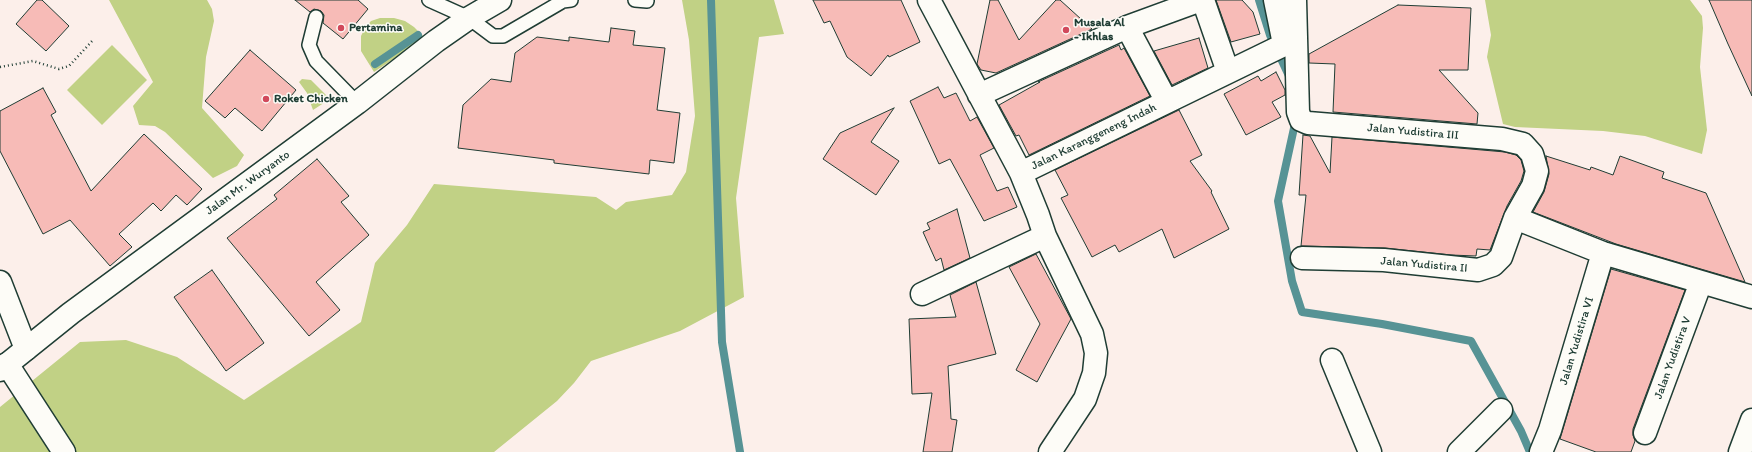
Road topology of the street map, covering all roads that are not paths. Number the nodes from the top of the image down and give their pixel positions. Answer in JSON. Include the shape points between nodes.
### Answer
{"nodes":[{"id":1,"x":429,"y":0,"type":"edge"},
{"id":2,"x":500,"y":0,"type":"edge"},
{"id":3,"x":571,"y":0,"type":"edge"},
{"id":4,"x":928,"y":0,"type":"edge"},
{"id":5,"x":1202,"y":0,"type":"edge"},
{"id":6,"x":1275,"y":0,"type":"edge"},
{"id":7,"x":1295,"y":0,"type":"edge"},
{"id":8,"x":316,"y":17,"type":"dead end"},
{"id":9,"x":469,"y":18,"type":"junction"},
{"id":10,"x":1127,"y":27,"type":"junction"},
{"id":11,"x":1283,"y":45,"type":"junction"},
{"id":12,"x":1228,"y":72,"type":"junction"},
{"id":13,"x":980,"y":95,"type":"junction"},
{"id":14,"x":1167,"y":102,"type":"junction"},
{"id":15,"x":357,"y":103,"type":"junction"},
{"id":16,"x":1021,"y":173,"type":"junction"},
{"id":17,"x":1515,"y":218,"type":"junction"},
{"id":18,"x":1045,"y":236,"type":"junction"},
{"id":19,"x":1603,"y":253,"type":"junction"},
{"id":20,"x":1302,"y":258,"type":"dead end"},
{"id":21,"x":0,"y":282,"type":"edge"},
{"id":22,"x":1700,"y":282,"type":"junction"},
{"id":23,"x":922,"y":294,"type":"dead end"},
{"id":24,"x":1752,"y":297,"type":"edge"},
{"id":25,"x":26,"y":349,"type":"junction"},
{"id":26,"x":1332,"y":360,"type":"dead end"},
{"id":27,"x":3,"y":367,"type":"edge"},
{"id":28,"x":1501,"y":410,"type":"dead end"},
{"id":29,"x":1752,"y":420,"type":"edge"},
{"id":30,"x":1645,"y":434,"type":"dead end"},
{"id":31,"x":64,"y":452,"type":"edge"},
{"id":32,"x":1050,"y":452,"type":"edge"},
{"id":33,"x":1370,"y":452,"type":"edge"},
{"id":34,"x":1459,"y":452,"type":"edge"},
{"id":35,"x":1541,"y":452,"type":"edge"},
{"id":36,"x":1740,"y":452,"type":"edge"}],
"edges":[{"from":1,"to":9,"type":"lane"},
{"from":2,"to":9,"type":"street","name":"Jalan Mr. Wuryanto"},
{"from":3,"to":9,"type":"lane","via":[[563,1],[503,36],[493,36]]},
{"from":4,"to":13,"type":"street","name":"Jalan Karanggeneng Indah"},
{"from":5,"to":10,"type":"street"},
{"from":5,"to":12,"type":"street"},
{"from":6,"to":11,"type":"street"},
{"from":7,"to":11,"type":"street"},
{"from":8,"to":15,"type":"lane","via":[[309,45],[316,61]]},
{"from":9,"to":15,"type":"street","name":"Jalan Mr. Wuryanto"},
{"from":10,"to":13,"type":"street"},
{"from":10,"to":14,"type":"street","name":"Jalan Karanggeneng Indah"},
{"from":11,"to":12,"type":"street","name":"Jalan Karanggeneng Indah"},
{"from":11,"to":17,"type":"street","name":"Jalan Yudistira III","via":[[1298,112],[1304,122],[1502,139],[1524,144],[1532,154],[1537,171],[1533,186]]},
{"from":12,"to":14,"type":"street","name":"Jalan Karanggeneng Indah"},
{"from":13,"to":16,"type":"street","name":"Jalan Karanggeneng Indah"},
{"from":14,"to":16,"type":"street","name":"Jalan Karanggeneng Indah"},
{"from":15,"to":25,"type":"street","name":"Jalan Mr. Wuryanto"},
{"from":16,"to":18,"type":"street","name":"Jalan Karanggeneng Indah"},
{"from":17,"to":19,"type":"street"},
{"from":17,"to":20,"type":"street","name":"Jalan Yudistira II","via":[[1501,257],[1493,265],[1478,270],[1384,260]]},
{"from":18,"to":23,"type":"street"},
{"from":18,"to":32,"type":"street","name":"Jalan Karanggeneng Indah","via":[[1092,334],[1096,353],[1094,373],[1085,399]]},
{"from":19,"to":22,"type":"street"},
{"from":19,"to":35,"type":"street","name":"Jalan Yudistira VI","via":[[1550,430]]},
{"from":21,"to":25,"type":"street"},
{"from":22,"to":24,"type":"street"},
{"from":22,"to":30,"type":"street","name":"Jalan Yudistira V"},
{"from":25,"to":27,"type":"street","name":"Jalan Mr. Wuryanto"},
{"from":26,"to":33,"type":"street"},
{"from":27,"to":31,"type":"street"},
{"from":28,"to":34,"type":"street"},
{"from":29,"to":36,"type":"street"}]}
